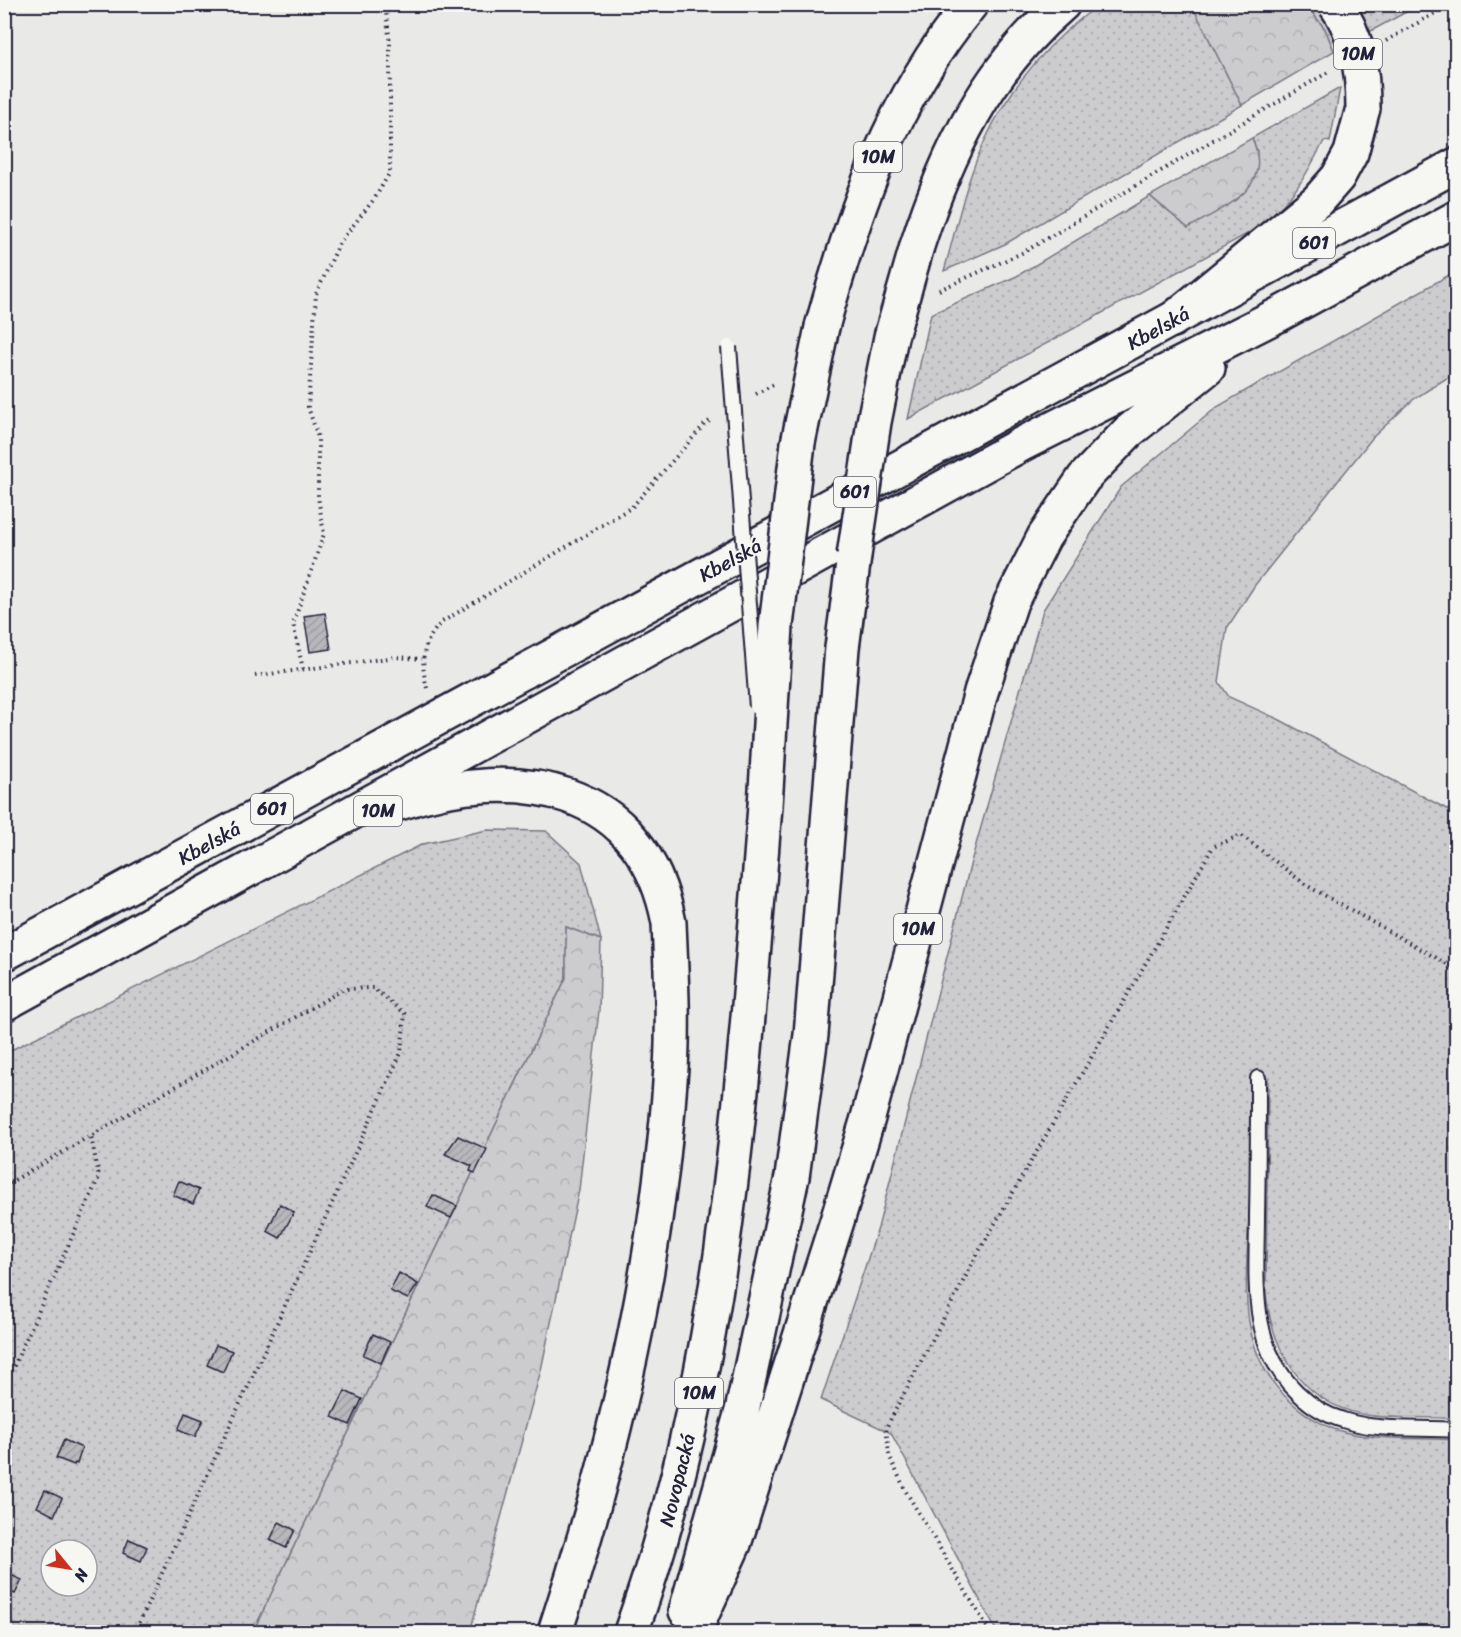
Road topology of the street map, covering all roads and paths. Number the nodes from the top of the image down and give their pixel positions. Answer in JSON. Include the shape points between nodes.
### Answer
{"nodes":[{"id":1,"x":385,"y":4,"type":"edge"},
{"id":2,"x":971,"y":4,"type":"edge"},
{"id":3,"x":1063,"y":4,"type":"edge"},
{"id":4,"x":1335,"y":4,"type":"edge"},
{"id":5,"x":1451,"y":4,"type":"edge"},
{"id":6,"x":1422,"y":21,"type":"dead end"},
{"id":7,"x":1456,"y":165,"type":"edge"},
{"id":8,"x":1456,"y":218,"type":"edge"},
{"id":9,"x":1278,"y":315,"type":"junction"},
{"id":10,"x":1172,"y":320,"type":"junction"},
{"id":11,"x":729,"y":347,"type":"dead end"},
{"id":12,"x":422,"y":659,"type":"dead end"},
{"id":13,"x":303,"y":669,"type":"junction"},
{"id":14,"x":255,"y":675,"type":"dead end"},
{"id":15,"x":765,"y":806,"type":"junction"},
{"id":16,"x":286,"y":849,"type":"junction"},
{"id":17,"x":4,"y":954,"type":"edge"},
{"id":18,"x":1456,"y":969,"type":"edge"},
{"id":19,"x":4,"y":1004,"type":"edge"},
{"id":20,"x":1258,"y":1078,"type":"dead end"},
{"id":21,"x":91,"y":1136,"type":"junction"},
{"id":22,"x":4,"y":1186,"type":"edge"},
{"id":23,"x":4,"y":1388,"type":"edge"},
{"id":24,"x":1456,"y":1430,"type":"edge"},
{"id":25,"x":135,"y":1632,"type":"edge"},
{"id":26,"x":555,"y":1632,"type":"edge"},
{"id":27,"x":631,"y":1632,"type":"edge"},
{"id":28,"x":678,"y":1632,"type":"edge"},
{"id":29,"x":694,"y":1632,"type":"edge"},
{"id":30,"x":990,"y":1632,"type":"edge"}],
"edges":[{"from":1,"to":13,"type":"path","via":[[390,43],[390,171],[375,198],[340,242],[316,294],[308,407],[318,437],[318,497],[324,534],[293,624]]},
{"from":2,"to":15,"type":"main road","number":"10M","bridge":true,"via":[[915,81],[887,134],[861,196],[822,327],[798,442],[776,626]]},
{"from":3,"to":28,"type":"main road","number":"10M","bridge":true,"via":[[1007,62],[967,120],[929,207],[891,337],[874,422],[842,648],[811,1035],[792,1177],[759,1343],[721,1491]]},
{"from":4,"to":10,"type":"main road","number":"10M","bridge":true,"via":[[1356,46],[1363,82],[1363,108],[1351,153],[1338,177],[1317,201]]},
{"from":5,"to":6,"type":"path"},
{"from":7,"to":10,"type":"main road","name":"Kbelská","number":"601"},
{"from":8,"to":9,"type":"main road","name":"Kbelská","number":"601"},
{"from":9,"to":16,"type":"main road","name":"Kbelská","number":"601","via":[[1022,444]]},
{"from":9,"to":29,"type":"main road","number":"10M","via":[[1160,404],[1106,455],[1062,507],[1015,592],[981,692],[838,1218],[734,1544]]},
{"from":10,"to":17,"type":"main road","name":"Kbelská","number":"601"},
{"from":11,"to":15,"type":"lane","bridge":true},
{"from":12,"to":13,"type":"path","via":[[396,657]]},
{"from":13,"to":14,"type":"path"},
{"from":15,"to":27,"type":"main road","name":"Novopacká","number":"10M","via":[[736,1146],[717,1285],[699,1391],[675,1493]]},
{"from":16,"to":19,"type":"main road","name":"Kbelská","number":"601"},
{"from":16,"to":26,"type":"main road","number":"10M","via":[[388,807],[447,789],[508,784],[537,787],[579,800],[618,825],[648,860],[665,901],[670,945],[671,1068],[648,1256],[632,1355],[614,1431]]},
{"from":18,"to":30,"type":"path","via":[[1306,885],[1241,835],[1213,847],[978,1253],[886,1428],[889,1455],[905,1490]]},
{"from":20,"to":24,"type":"lane","via":[[1257,1295],[1263,1340],[1272,1362],[1305,1400],[1342,1420],[1383,1427]]},
{"from":21,"to":22,"type":"path"},
{"from":21,"to":23,"type":"path","via":[[99,1177]]},
{"from":21,"to":25,"type":"path","via":[[344,989],[373,988],[405,1014],[401,1053]]}]}
